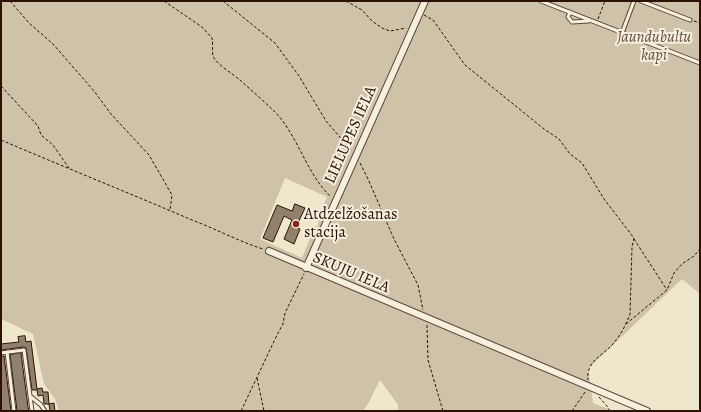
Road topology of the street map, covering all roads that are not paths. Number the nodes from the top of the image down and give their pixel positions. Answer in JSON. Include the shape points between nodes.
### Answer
{"nodes":[{"id":1,"x":425,"y":1,"type":"edge"},
{"id":2,"x":541,"y":1,"type":"edge"},
{"id":3,"x":634,"y":1,"type":"edge"},
{"id":4,"x":641,"y":1,"type":"edge"},
{"id":5,"x":570,"y":12,"type":"junction"},
{"id":6,"x":690,"y":20,"type":"road end"},
{"id":7,"x":591,"y":21,"type":"junction"},
{"id":8,"x":622,"y":33,"type":"junction"},
{"id":9,"x":700,"y":63,"type":"edge"},
{"id":10,"x":269,"y":251,"type":"road end"},
{"id":11,"x":306,"y":268,"type":"junction"},
{"id":12,"x":7,"y":352,"type":"junction"},
{"id":13,"x":1,"y":353,"type":"edge"},
{"id":14,"x":30,"y":396,"type":"junction"},
{"id":15,"x":14,"y":411,"type":"edge"},
{"id":16,"x":32,"y":411,"type":"edge"},
{"id":17,"x":45,"y":411,"type":"edge"},
{"id":18,"x":647,"y":411,"type":"edge"}],
"edges":[{"from":1,"to":11,"type":"street","name":"LIELUPES IELA"},
{"from":2,"to":5,"type":"lane"},
{"from":3,"to":8,"type":"lane"},
{"from":4,"to":6,"type":"lane"},
{"from":5,"to":7,"type":"lane"},
{"from":5,"to":7,"type":"lane","via":[[568,17],[572,22]]},
{"from":7,"to":8,"type":"lane"},
{"from":8,"to":9,"type":"lane"},
{"from":10,"to":11,"type":"street","name":"SKUJU IELA"},
{"from":11,"to":18,"type":"street","name":"SKUJU IELA"},
{"from":12,"to":13,"type":"lane"},
{"from":12,"to":14,"type":"lane","via":[[24,350]]},
{"from":12,"to":15,"type":"lane"},
{"from":14,"to":16,"type":"lane"},
{"from":14,"to":17,"type":"lane"}]}
